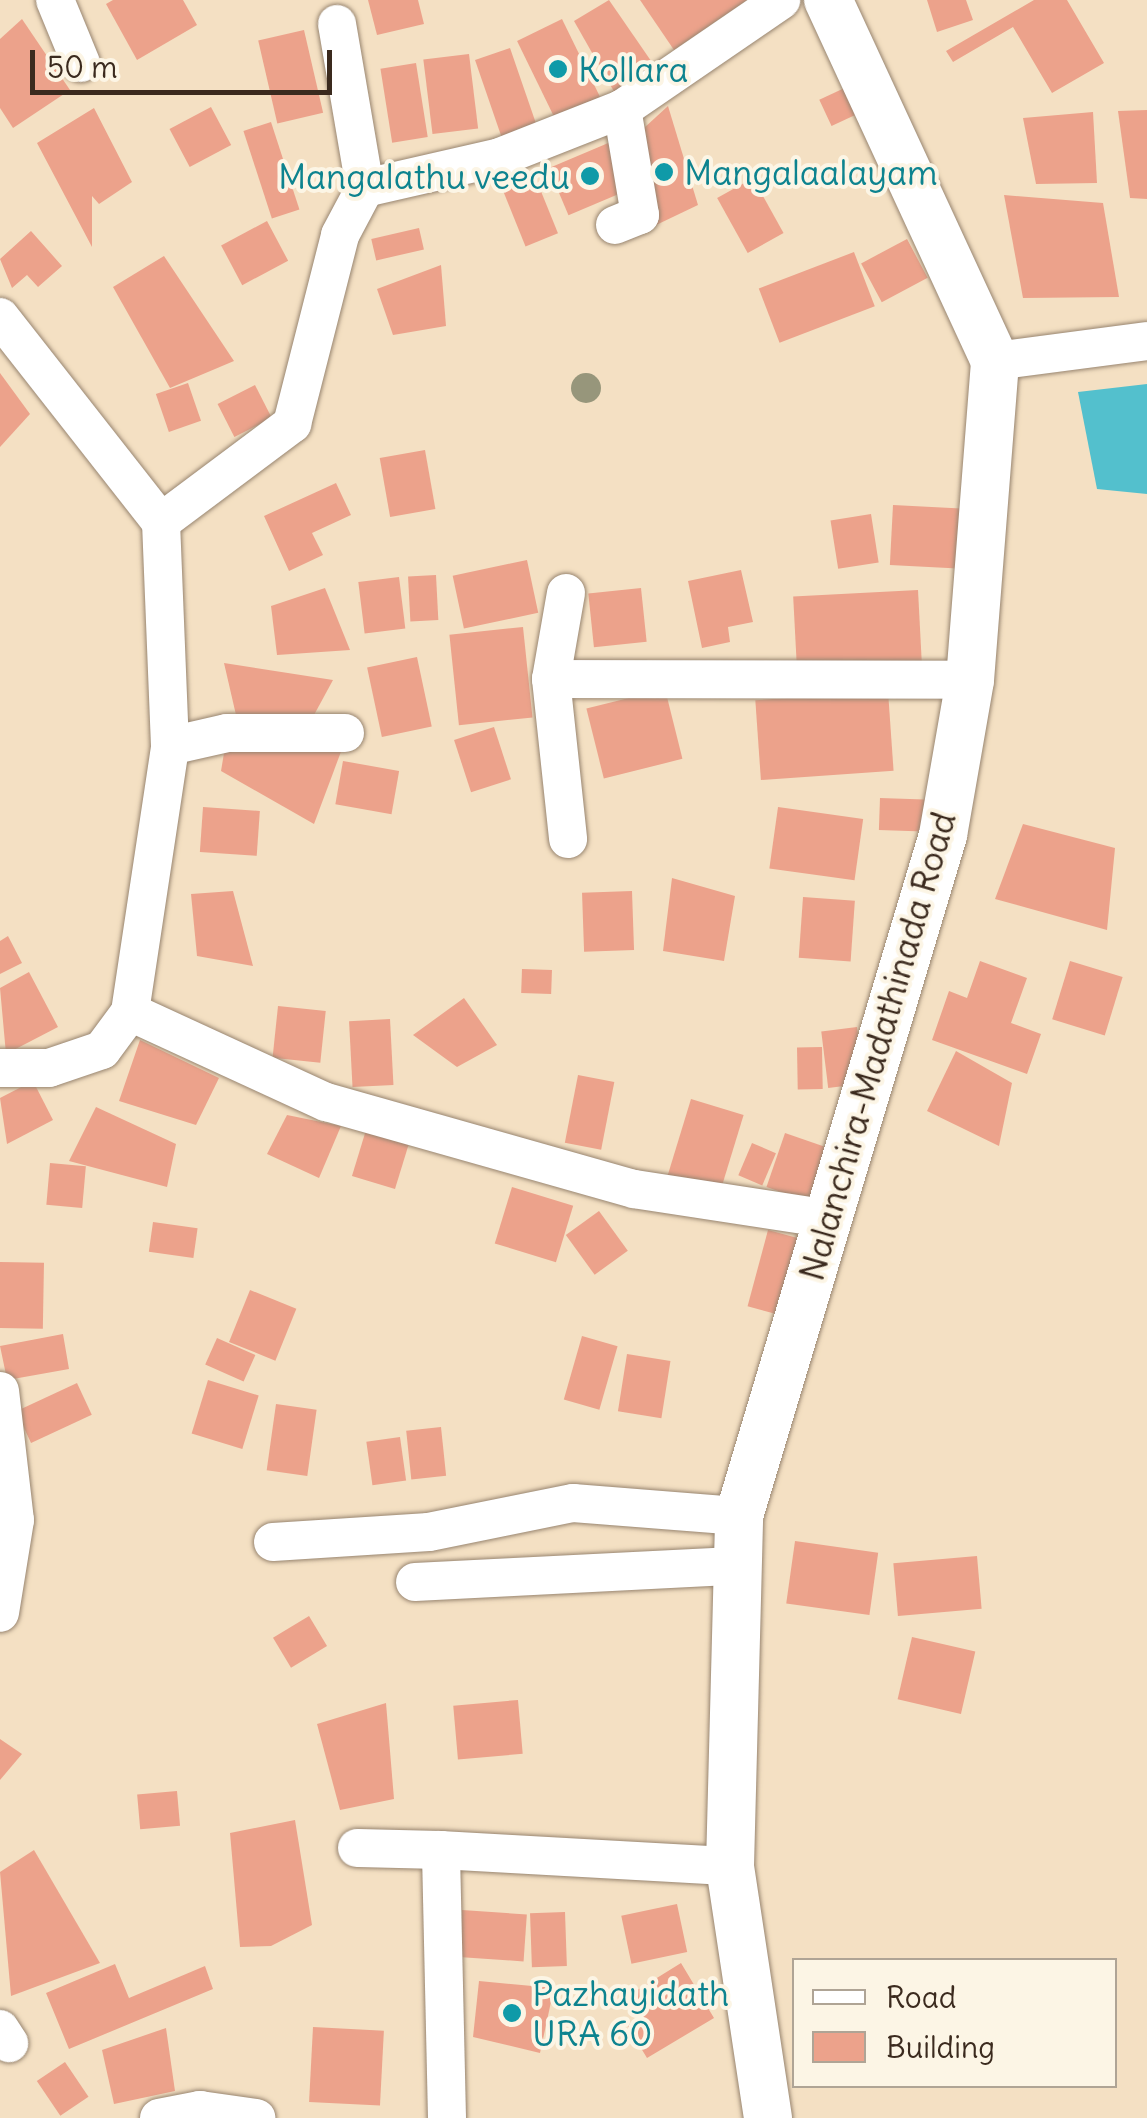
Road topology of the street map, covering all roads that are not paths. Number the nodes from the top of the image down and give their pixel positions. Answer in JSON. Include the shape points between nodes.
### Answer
{"nodes":[{"id":1,"x":56,"y":0,"type":"edge"},
{"id":2,"x":781,"y":0,"type":"edge"},
{"id":3,"x":828,"y":0,"type":"edge"},
{"id":4,"x":337,"y":24,"type":"dead end"},
{"id":5,"x":81,"y":63,"type":"dead end"},
{"id":6,"x":622,"y":109,"type":"junction"},
{"id":7,"x":364,"y":188,"type":"junction"},
{"id":8,"x":615,"y":225,"type":"dead end"},
{"id":9,"x":0,"y":317,"type":"edge"},
{"id":10,"x":1147,"y":342,"type":"edge"},
{"id":11,"x":995,"y":361,"type":"junction"},
{"id":12,"x":161,"y":522,"type":"junction"},
{"id":13,"x":566,"y":593,"type":"dead end"},
{"id":14,"x":551,"y":679,"type":"junction"},
{"id":15,"x":970,"y":680,"type":"junction"},
{"id":16,"x":345,"y":733,"type":"dead end"},
{"id":17,"x":170,"y":746,"type":"junction"},
{"id":18,"x":568,"y":839,"type":"dead end"},
{"id":19,"x":130,"y":1012,"type":"junction"},
{"id":20,"x":0,"y":1068,"type":"edge"},
{"id":21,"x":829,"y":1219,"type":"junction"},
{"id":22,"x":0,"y":1391,"type":"edge"},
{"id":23,"x":739,"y":1516,"type":"junction"},
{"id":24,"x":274,"y":1542,"type":"dead end"},
{"id":25,"x":734,"y":1566,"type":"junction"},
{"id":26,"x":415,"y":1582,"type":"dead end"},
{"id":27,"x":0,"y":1613,"type":"edge"},
{"id":28,"x":356,"y":1848,"type":"dead end"},
{"id":29,"x":441,"y":1850,"type":"junction"},
{"id":30,"x":730,"y":1866,"type":"junction"},
{"id":31,"x":159,"y":2118,"type":"edge"},
{"id":32,"x":256,"y":2118,"type":"edge"},
{"id":33,"x":447,"y":2118,"type":"edge"},
{"id":34,"x":768,"y":2118,"type":"edge"}],
"edges":[{"from":1,"to":5,"type":"street"},
{"from":2,"to":6,"type":"street"},
{"from":3,"to":11,"type":"street","name":"Nalanchira-Madathinada Road"},
{"from":4,"to":7,"type":"street"},
{"from":6,"to":7,"type":"street","via":[[500,158]]},
{"from":6,"to":8,"type":"street","via":[[640,216]]},
{"from":7,"to":12,"type":"street","via":[[340,235],[292,424]]},
{"from":9,"to":12,"type":"street"},
{"from":10,"to":11,"type":"street"},
{"from":11,"to":15,"type":"street","name":"Nalanchira-Madathinada Road"},
{"from":12,"to":17,"type":"street"},
{"from":13,"to":14,"type":"street"},
{"from":14,"to":15,"type":"street"},
{"from":14,"to":18,"type":"street"},
{"from":15,"to":21,"type":"street","name":"Nalanchira-Madathinada Road","via":[[943,835]]},
{"from":16,"to":17,"type":"street","via":[[228,733]]},
{"from":17,"to":19,"type":"street"},
{"from":19,"to":20,"type":"street","via":[[102,1050],[49,1068]]},
{"from":19,"to":21,"type":"street","via":[[326,1102],[634,1189]]},
{"from":21,"to":23,"type":"street","name":"Nalanchira-Madathinada Road"},
{"from":22,"to":27,"type":"street","via":[[15,1520]]},
{"from":23,"to":24,"type":"street","via":[[573,1502],[429,1532]]},
{"from":23,"to":25,"type":"street","name":"Nalanchira-Madathinada Road"},
{"from":25,"to":26,"type":"street"},
{"from":25,"to":30,"type":"street","name":"Nalanchira-Madathinada Road"},
{"from":28,"to":29,"type":"street"},
{"from":29,"to":30,"type":"street"},
{"from":29,"to":33,"type":"street"},
{"from":30,"to":34,"type":"street","name":"Nalanchira-Madathinada Road"},
{"from":31,"to":32,"type":"street","via":[[200,2110]]}]}
